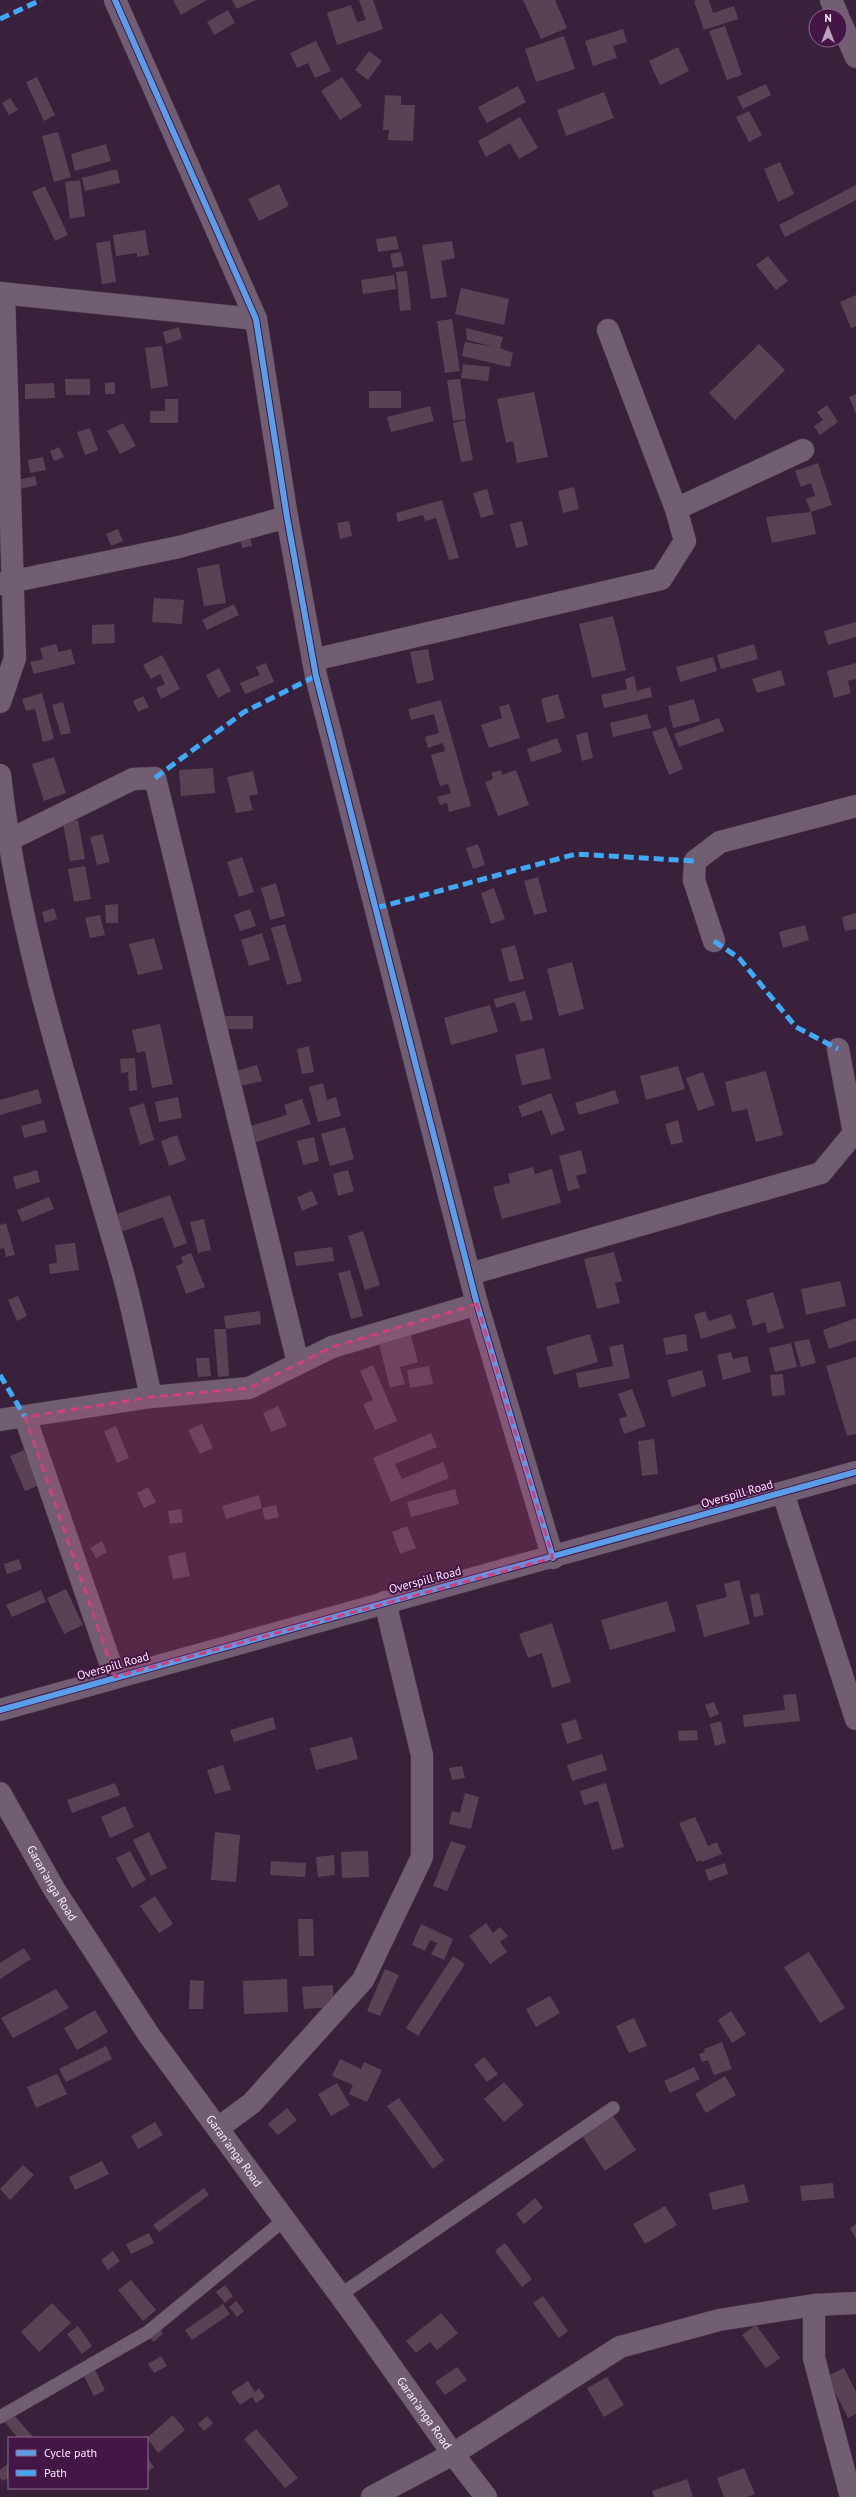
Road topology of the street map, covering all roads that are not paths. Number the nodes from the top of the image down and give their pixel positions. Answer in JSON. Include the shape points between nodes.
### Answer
{"nodes":[{"id":1,"x":115,"y":0,"type":"edge"},
{"id":2,"x":848,"y":39,"type":"edge"},
{"id":3,"x":856,"y":57,"type":"edge"},
{"id":4,"x":2,"y":293,"type":"edge"},
{"id":5,"x":256,"y":319,"type":"junction"},
{"id":6,"x":608,"y":330,"type":"dead end"},
{"id":7,"x":803,"y":450,"type":"dead end"},
{"id":8,"x":676,"y":509,"type":"junction"},
{"id":9,"x":287,"y":518,"type":"junction"},
{"id":10,"x":6,"y":583,"type":"edge"},
{"id":11,"x":313,"y":660,"type":"junction"},
{"id":12,"x":0,"y":702,"type":"edge"},
{"id":13,"x":0,"y":775,"type":"edge"},
{"id":14,"x":856,"y":806,"type":"edge"},
{"id":15,"x":4,"y":841,"type":"edge"},
{"id":16,"x":714,"y":941,"type":"dead end"},
{"id":17,"x":838,"y":1049,"type":"dead end"},
{"id":18,"x":470,"y":1274,"type":"junction"},
{"id":19,"x":477,"y":1304,"type":"junction"},
{"id":20,"x":298,"y":1363,"type":"junction"},
{"id":21,"x":151,"y":1396,"type":"junction"},
{"id":22,"x":24,"y":1417,"type":"junction"},
{"id":23,"x":0,"y":1420,"type":"edge"},
{"id":24,"x":856,"y":1472,"type":"edge"},
{"id":25,"x":782,"y":1492,"type":"junction"},
{"id":26,"x":553,"y":1558,"type":"junction"},
{"id":27,"x":385,"y":1602,"type":"junction"},
{"id":28,"x":115,"y":1677,"type":"junction"},
{"id":29,"x":0,"y":1710,"type":"edge"},
{"id":30,"x":856,"y":1719,"type":"edge"},
{"id":31,"x":0,"y":1793,"type":"edge"},
{"id":32,"x":613,"y":2108,"type":"dead end"},
{"id":33,"x":218,"y":2128,"type":"junction"},
{"id":34,"x":284,"y":2220,"type":"junction"},
{"id":35,"x":340,"y":2295,"type":"junction"},
{"id":36,"x":856,"y":2303,"type":"edge"},
{"id":37,"x":814,"y":2304,"type":"junction"},
{"id":38,"x":0,"y":2417,"type":"edge"},
{"id":39,"x":453,"y":2454,"type":"junction"},
{"id":40,"x":372,"y":2497,"type":"edge"},
{"id":41,"x":486,"y":2497,"type":"edge"},
{"id":42,"x":851,"y":2497,"type":"edge"}],
"edges":[{"from":1,"to":5,"type":"street"},
{"from":2,"to":3,"type":"street"},
{"from":4,"to":5,"type":"street"},
{"from":4,"to":10,"type":"street"},
{"from":5,"to":9,"type":"street"},
{"from":6,"to":8,"type":"street"},
{"from":7,"to":8,"type":"street"},
{"from":8,"to":11,"type":"street","via":[[685,541],[661,579]]},
{"from":9,"to":10,"type":"street","via":[[179,547]]},
{"from":9,"to":11,"type":"street"},
{"from":10,"to":12,"type":"street","via":[[15,658]]},
{"from":11,"to":18,"type":"street"},
{"from":13,"to":15,"type":"street"},
{"from":14,"to":16,"type":"street","via":[[720,842],[695,861],[694,880]]},
{"from":15,"to":20,"type":"street","via":[[133,779],[155,778]]},
{"from":15,"to":21,"type":"street","via":[[52,1035],[123,1276]]},
{"from":17,"to":18,"type":"street","via":[[854,1133],[822,1173]]},
{"from":18,"to":19,"type":"street"},
{"from":19,"to":20,"type":"street","via":[[332,1347]]},
{"from":19,"to":26,"type":"street"},
{"from":20,"to":21,"type":"street","via":[[249,1388]]},
{"from":21,"to":22,"type":"street"},
{"from":22,"to":23,"type":"street"},
{"from":22,"to":28,"type":"street"},
{"from":24,"to":25,"type":"street","name":"Overspill Road"},
{"from":25,"to":26,"type":"street","name":"Overspill Road"},
{"from":25,"to":30,"type":"street"},
{"from":26,"to":27,"type":"street","name":"Overspill Road"},
{"from":27,"to":28,"type":"street","name":"Overspill Road"},
{"from":27,"to":33,"type":"street","via":[[422,1755],[422,1857],[363,1980],[252,2103]]},
{"from":28,"to":29,"type":"street","name":"Overspill Road"},
{"from":31,"to":33,"type":"street","name":"Garan'anga Road","via":[[54,1889],[107,1971],[149,2035]]},
{"from":32,"to":35,"type":"lane"},
{"from":33,"to":34,"type":"street","name":"Garan'anga Road"},
{"from":34,"to":35,"type":"street","name":"Garan'anga Road"},
{"from":34,"to":38,"type":"lane","via":[[148,2332]]},
{"from":35,"to":39,"type":"street","name":"Garan'anga Road"},
{"from":36,"to":37,"type":"street"},
{"from":37,"to":39,"type":"street","via":[[720,2320],[620,2347]]},
{"from":37,"to":42,"type":"street","via":[[814,2358]]},
{"from":39,"to":40,"type":"street"},
{"from":39,"to":41,"type":"street","name":"Garan'anga Road"}]}
